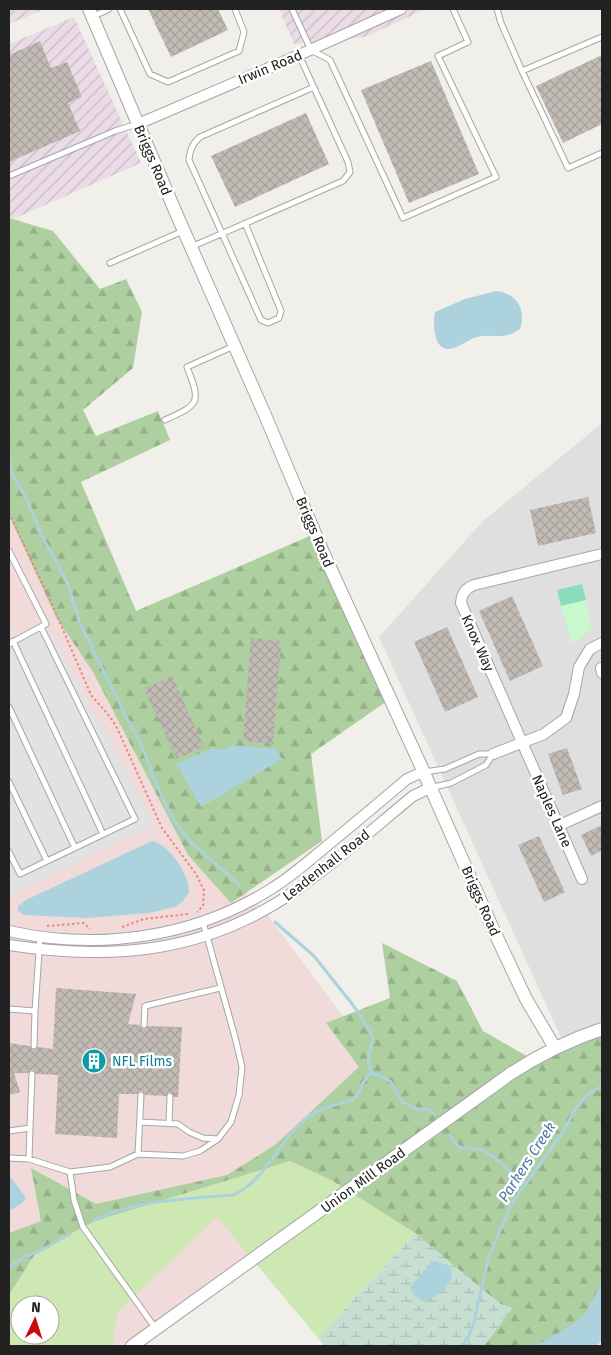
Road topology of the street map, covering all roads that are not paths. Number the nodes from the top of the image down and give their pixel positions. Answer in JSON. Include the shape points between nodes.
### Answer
{"nodes":[{"id":1,"x":109,"y":9,"type":"edge"},
{"id":2,"x":120,"y":9,"type":"edge"},
{"id":3,"x":235,"y":9,"type":"edge"},
{"id":4,"x":292,"y":9,"type":"edge"},
{"id":5,"x":402,"y":9,"type":"edge"},
{"id":6,"x":453,"y":9,"type":"edge"},
{"id":7,"x":497,"y":9,"type":"edge"},
{"id":8,"x":90,"y":12,"type":"edge"},
{"id":9,"x":602,"y":37,"type":"edge"},
{"id":10,"x":311,"y":50,"type":"junction"},
{"id":11,"x":300,"y":55,"type":"junction"},
{"id":12,"x":522,"y":71,"type":"junction"},
{"id":13,"x":314,"y":87,"type":"junction"},
{"id":14,"x":138,"y":124,"type":"junction"},
{"id":15,"x":602,"y":153,"type":"edge"},
{"id":16,"x":9,"y":176,"type":"edge"},
{"id":17,"x":245,"y":223,"type":"junction"},
{"id":18,"x":183,"y":230,"type":"junction"},
{"id":19,"x":221,"y":234,"type":"junction"},
{"id":20,"x":191,"y":247,"type":"junction"},
{"id":21,"x":110,"y":262,"type":"dead end"},
{"id":22,"x":235,"y":346,"type":"junction"},
{"id":23,"x":165,"y":420,"type":"dead end"},
{"id":24,"x":9,"y":551,"type":"edge"},
{"id":25,"x":602,"y":554,"type":"edge"},
{"id":26,"x":41,"y":627,"type":"junction"},
{"id":27,"x":11,"y":642,"type":"edge"},
{"id":28,"x":602,"y":643,"type":"edge"},
{"id":29,"x":9,"y":707,"type":"edge"},
{"id":30,"x":522,"y":744,"type":"junction"},
{"id":31,"x":493,"y":754,"type":"junction"},
{"id":32,"x":423,"y":772,"type":"junction"},
{"id":33,"x":9,"y":782,"type":"edge"},
{"id":34,"x":430,"y":788,"type":"junction"},
{"id":35,"x":602,"y":806,"type":"edge"},
{"id":36,"x":558,"y":826,"type":"junction"},
{"id":37,"x":103,"y":834,"type":"junction"},
{"id":38,"x":75,"y":848,"type":"junction"},
{"id":39,"x":9,"y":852,"type":"edge"},
{"id":40,"x":47,"y":861,"type":"junction"},
{"id":41,"x":582,"y":879,"type":"dead end"},
{"id":42,"x":203,"y":922,"type":"junction"},
{"id":43,"x":9,"y":931,"type":"edge"},
{"id":44,"x":206,"y":936,"type":"junction"},
{"id":45,"x":40,"y":937,"type":"junction"},
{"id":46,"x":9,"y":945,"type":"edge"},
{"id":47,"x":39,"y":949,"type":"junction"},
{"id":48,"x":220,"y":988,"type":"junction"},
{"id":49,"x":9,"y":1009,"type":"edge"},
{"id":50,"x":35,"y":1011,"type":"junction"},
{"id":51,"x":144,"y":1025,"type":"dead end"},
{"id":52,"x":602,"y":1029,"type":"edge"},
{"id":53,"x":34,"y":1046,"type":"dead end"},
{"id":54,"x":555,"y":1048,"type":"junction"},
{"id":55,"x":32,"y":1074,"type":"dead end"},
{"id":56,"x":141,"y":1095,"type":"dead end"},
{"id":57,"x":170,"y":1096,"type":"dead end"},
{"id":58,"x":140,"y":1122,"type":"junction"},
{"id":59,"x":169,"y":1123,"type":"junction"},
{"id":60,"x":30,"y":1128,"type":"junction"},
{"id":61,"x":9,"y":1131,"type":"edge"},
{"id":62,"x":218,"y":1139,"type":"junction"},
{"id":63,"x":138,"y":1154,"type":"junction"},
{"id":64,"x":9,"y":1158,"type":"edge"},
{"id":65,"x":29,"y":1159,"type":"junction"},
{"id":66,"x":70,"y":1172,"type":"junction"},
{"id":67,"x":156,"y":1329,"type":"junction"},
{"id":68,"x":132,"y":1346,"type":"edge"}],
"edges":[{"from":1,"to":8,"type":"lane"},
{"from":2,"to":3,"type":"lane","via":[[150,74],[168,82],[239,51],[244,32]]},
{"from":4,"to":10,"type":"lane"},
{"from":5,"to":10,"type":"street","name":"Irwin Road"},
{"from":6,"to":10,"type":"lane","via":[[468,42],[438,56],[496,178],[402,218],[330,60]]},
{"from":7,"to":12,"type":"lane"},
{"from":8,"to":14,"type":"street","name":"Briggs Road"},
{"from":9,"to":12,"type":"lane"},
{"from":10,"to":11,"type":"street","name":"Irwin Road"},
{"from":11,"to":13,"type":"lane"},
{"from":11,"to":14,"type":"street","name":"Irwin Road"},
{"from":12,"to":15,"type":"lane","via":[[568,168]]},
{"from":13,"to":17,"type":"lane","via":[[350,172],[342,181]]},
{"from":13,"to":19,"type":"lane","via":[[200,137],[193,143],[189,160]]},
{"from":14,"to":16,"type":"lane"},
{"from":14,"to":18,"type":"street","name":"Briggs Road"},
{"from":17,"to":19,"type":"lane"},
{"from":17,"to":19,"type":"lane","via":[[281,311],[279,318],[268,323],[261,320]]},
{"from":18,"to":20,"type":"street","name":"Briggs Road"},
{"from":18,"to":21,"type":"lane"},
{"from":19,"to":20,"type":"lane"},
{"from":20,"to":22,"type":"street","name":"Briggs Road"},
{"from":22,"to":23,"type":"lane","via":[[187,367],[196,390],[195,400],[189,409]]},
{"from":22,"to":32,"type":"street","name":"Briggs Road","via":[[322,550]]},
{"from":24,"to":26,"type":"lane","via":[[46,624]]},
{"from":25,"to":30,"type":"street","name":"Knox Way","via":[[474,585],[462,594],[463,611]]},
{"from":26,"to":27,"type":"lane"},
{"from":26,"to":37,"type":"lane","via":[[135,819]]},
{"from":27,"to":37,"type":"lane"},
{"from":28,"to":30,"type":"street","via":[[590,648],[579,667],[566,718],[544,734]]},
{"from":29,"to":38,"type":"lane"},
{"from":30,"to":31,"type":"street"},
{"from":30,"to":36,"type":"street","name":"Naples Lane"},
{"from":31,"to":32,"type":"lane","via":[[479,754],[445,769]]},
{"from":31,"to":34,"type":"lane","via":[[486,765],[451,783]]},
{"from":32,"to":34,"type":"street","name":"Briggs Road"},
{"from":32,"to":42,"type":"street","name":"Leadenhall Road","via":[[407,779],[279,884]]},
{"from":33,"to":40,"type":"lane"},
{"from":34,"to":44,"type":"street","name":"Leadenhall Road","via":[[413,796],[295,891],[242,921]]},
{"from":34,"to":54,"type":"street","name":"Briggs Road","via":[[526,999]]},
{"from":35,"to":36,"type":"street"},
{"from":36,"to":41,"type":"street","name":"Naples Lane"},
{"from":37,"to":38,"type":"lane"},
{"from":38,"to":40,"type":"lane"},
{"from":39,"to":40,"type":"lane","via":[[20,874]]},
{"from":42,"to":44,"type":"lane"},
{"from":42,"to":45,"type":"street","name":"Leadenhall Road","via":[[134,938]]},
{"from":43,"to":45,"type":"street","name":"Leadenhall Road"},
{"from":44,"to":47,"type":"street","name":"Leadenhall Road","via":[[130,951]]},
{"from":44,"to":48,"type":"lane"},
{"from":45,"to":47,"type":"lane"},
{"from":46,"to":47,"type":"street","name":"Leadenhall Road"},
{"from":47,"to":50,"type":"lane"},
{"from":48,"to":51,"type":"lane","via":[[145,1006]]},
{"from":48,"to":62,"type":"lane","via":[[242,1067],[239,1095],[231,1122]]},
{"from":49,"to":50,"type":"lane"},
{"from":50,"to":53,"type":"lane"},
{"from":52,"to":54,"type":"street","name":"Union Mill Road"},
{"from":54,"to":67,"type":"street","name":"Union Mill Road","via":[[502,1080]]},
{"from":55,"to":60,"type":"lane"},
{"from":56,"to":58,"type":"lane"},
{"from":57,"to":59,"type":"lane"},
{"from":58,"to":59,"type":"lane"},
{"from":58,"to":63,"type":"lane"},
{"from":59,"to":62,"type":"lane","via":[[178,1124],[203,1138]]},
{"from":60,"to":61,"type":"lane"},
{"from":60,"to":65,"type":"lane"},
{"from":62,"to":63,"type":"lane","via":[[200,1151],[183,1156]]},
{"from":63,"to":66,"type":"lane","via":[[110,1167]]},
{"from":64,"to":65,"type":"lane"},
{"from":65,"to":66,"type":"lane"},
{"from":66,"to":67,"type":"lane","via":[[74,1200],[83,1227]]},
{"from":67,"to":68,"type":"street","name":"Union Mill Road"}]}
